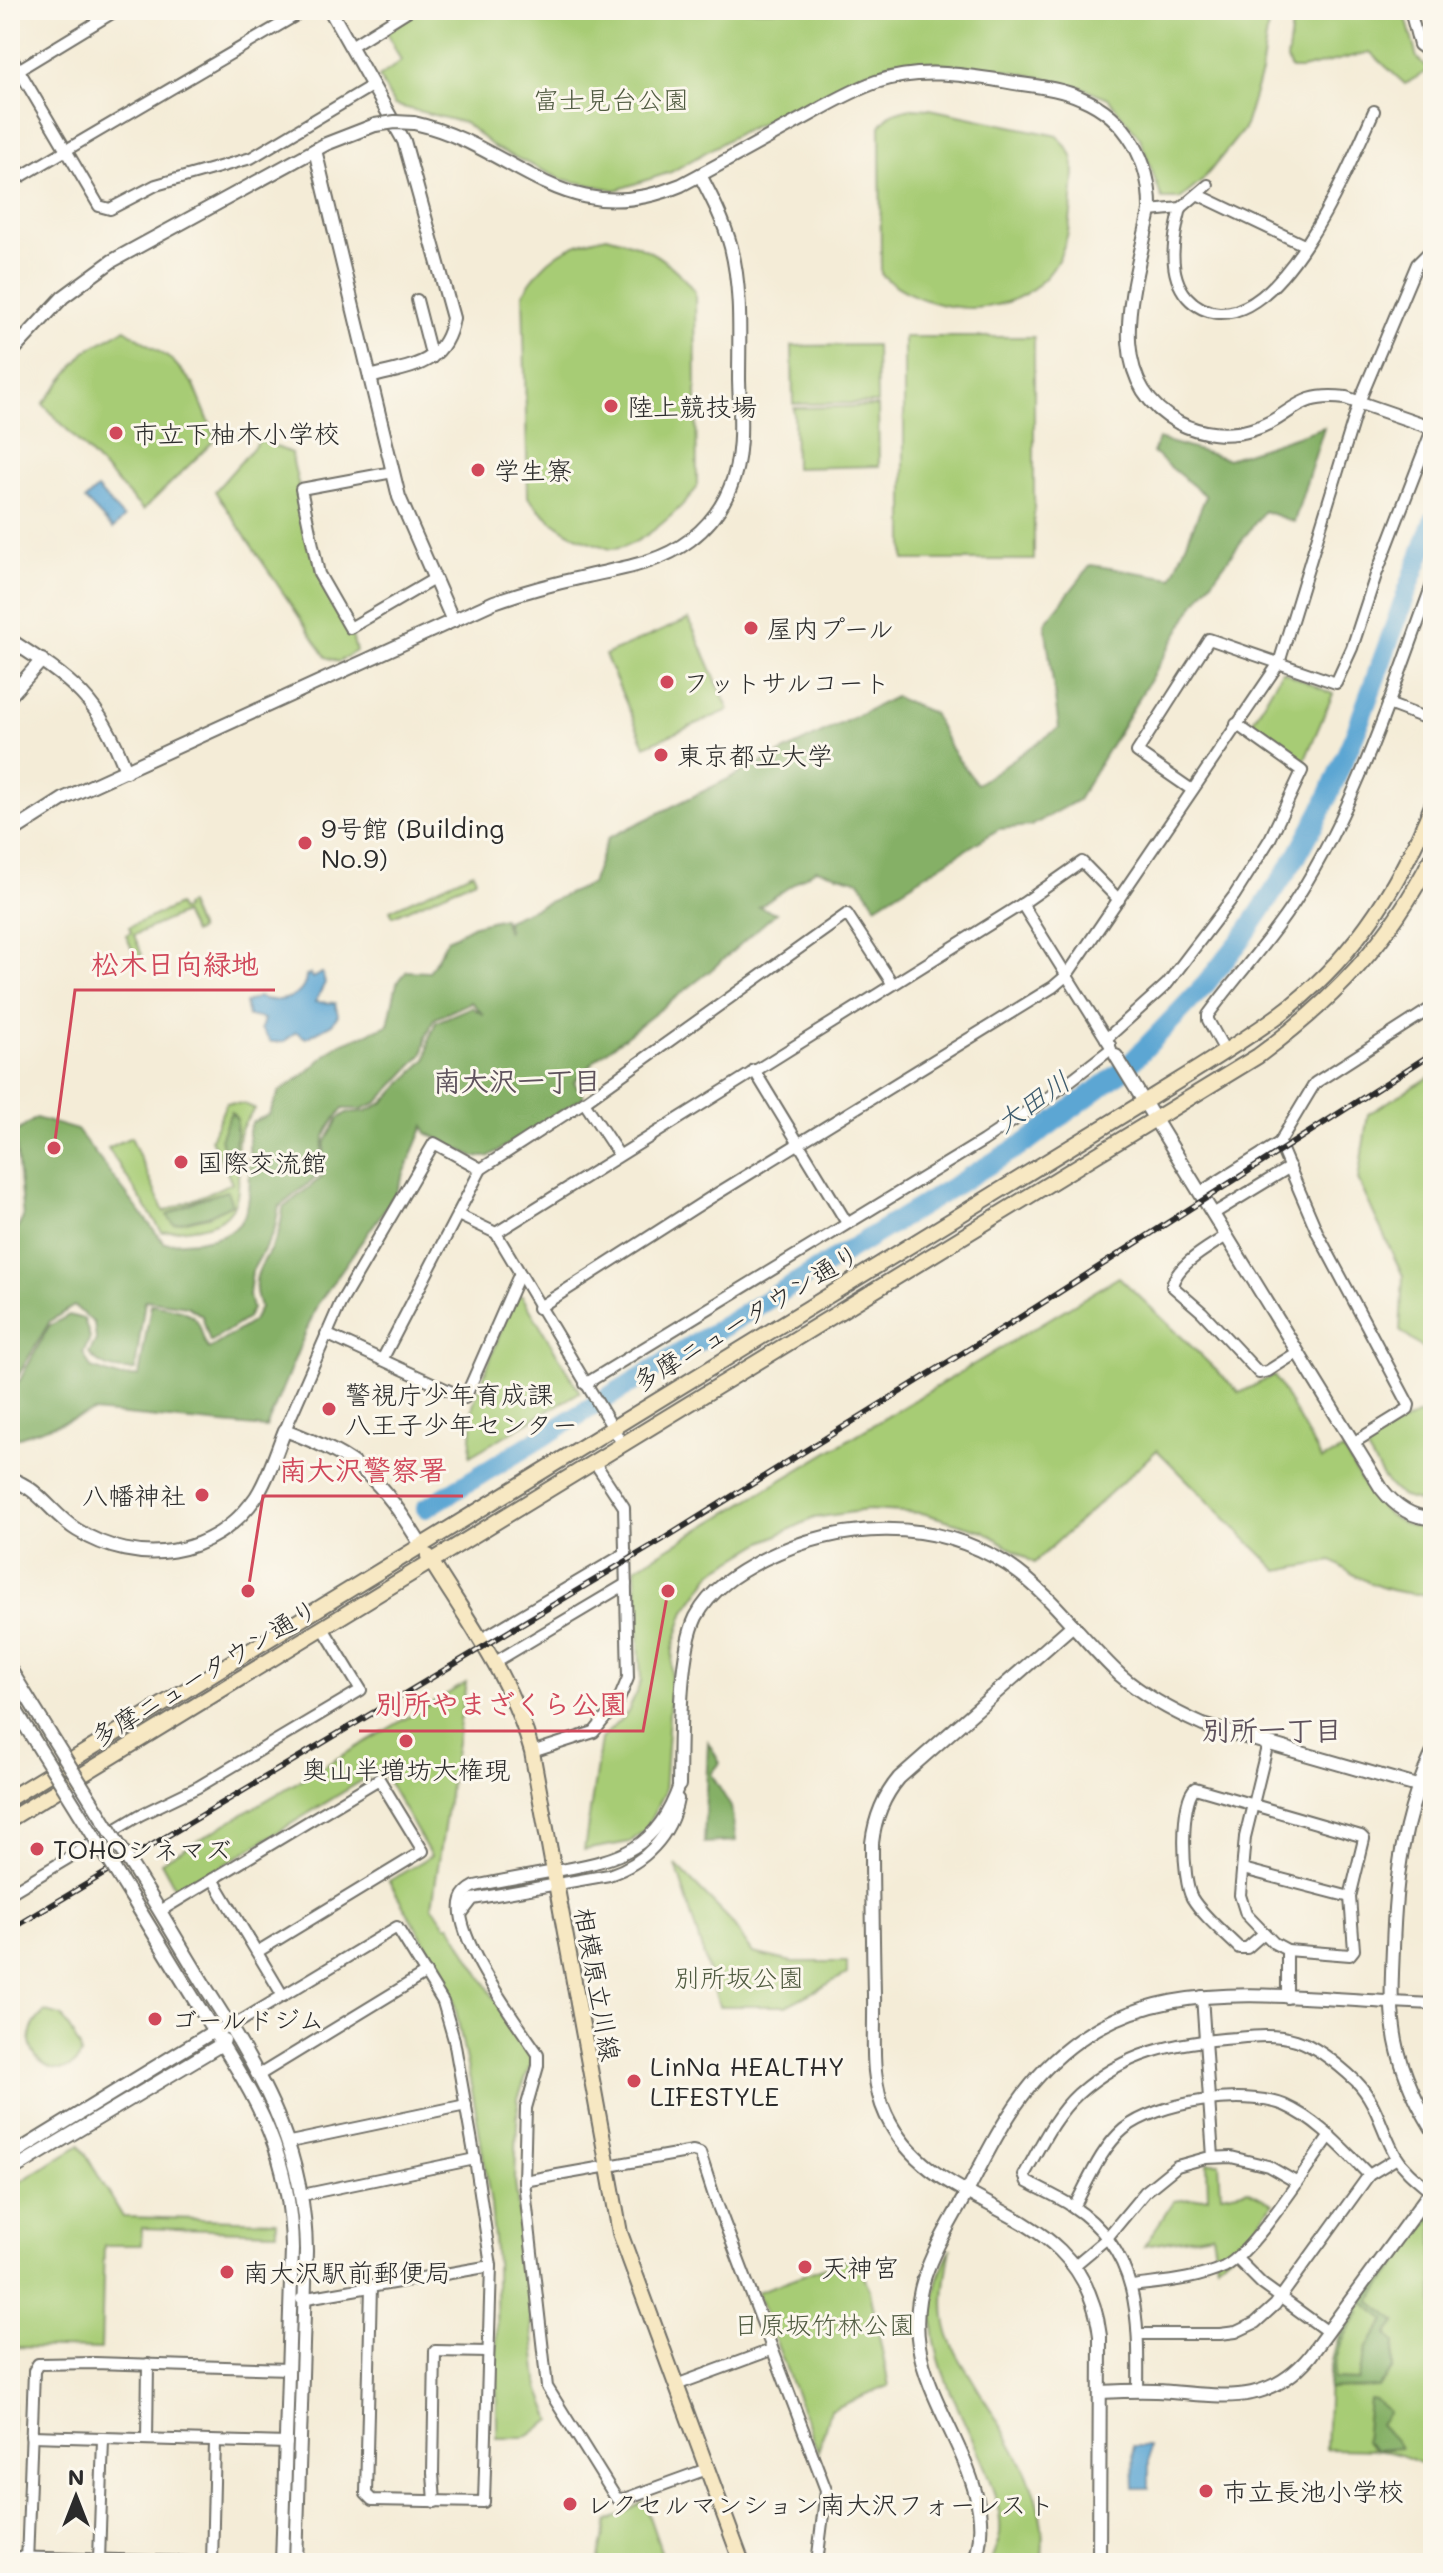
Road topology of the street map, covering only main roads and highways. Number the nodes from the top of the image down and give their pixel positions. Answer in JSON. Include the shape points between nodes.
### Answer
{"nodes":[{"id":1,"x":1433,"y":803,"type":"edge"},
{"id":2,"x":1433,"y":855,"type":"edge"},
{"id":3,"x":421,"y":1545,"type":"junction"},
{"id":4,"x":432,"y":1562,"type":"junction"},
{"id":5,"x":10,"y":1798,"type":"edge"},
{"id":6,"x":10,"y":1819,"type":"edge"},
{"id":7,"x":742,"y":2563,"type":"edge"}],
"edges":[{"from":1,"to":3,"type":"main road","name":"多摩ニュータウン通り","via":[[1398,881],[1360,936],[1281,1013]]},
{"from":2,"to":4,"type":"main road","name":"多摩ニュータウン通り","via":[[1389,930],[1337,991],[1258,1056]]},
{"from":3,"to":4,"type":"main road","name":"相模原立川線"},
{"from":3,"to":5,"type":"main road","name":"多摩ニュータウン通り"},
{"from":4,"to":6,"type":"main road","name":"多摩ニュータウン通り"},
{"from":4,"to":7,"type":"main road","name":"相模原立川線","via":[[495,1662],[518,1707],[532,1752],[625,2250]]}]}
